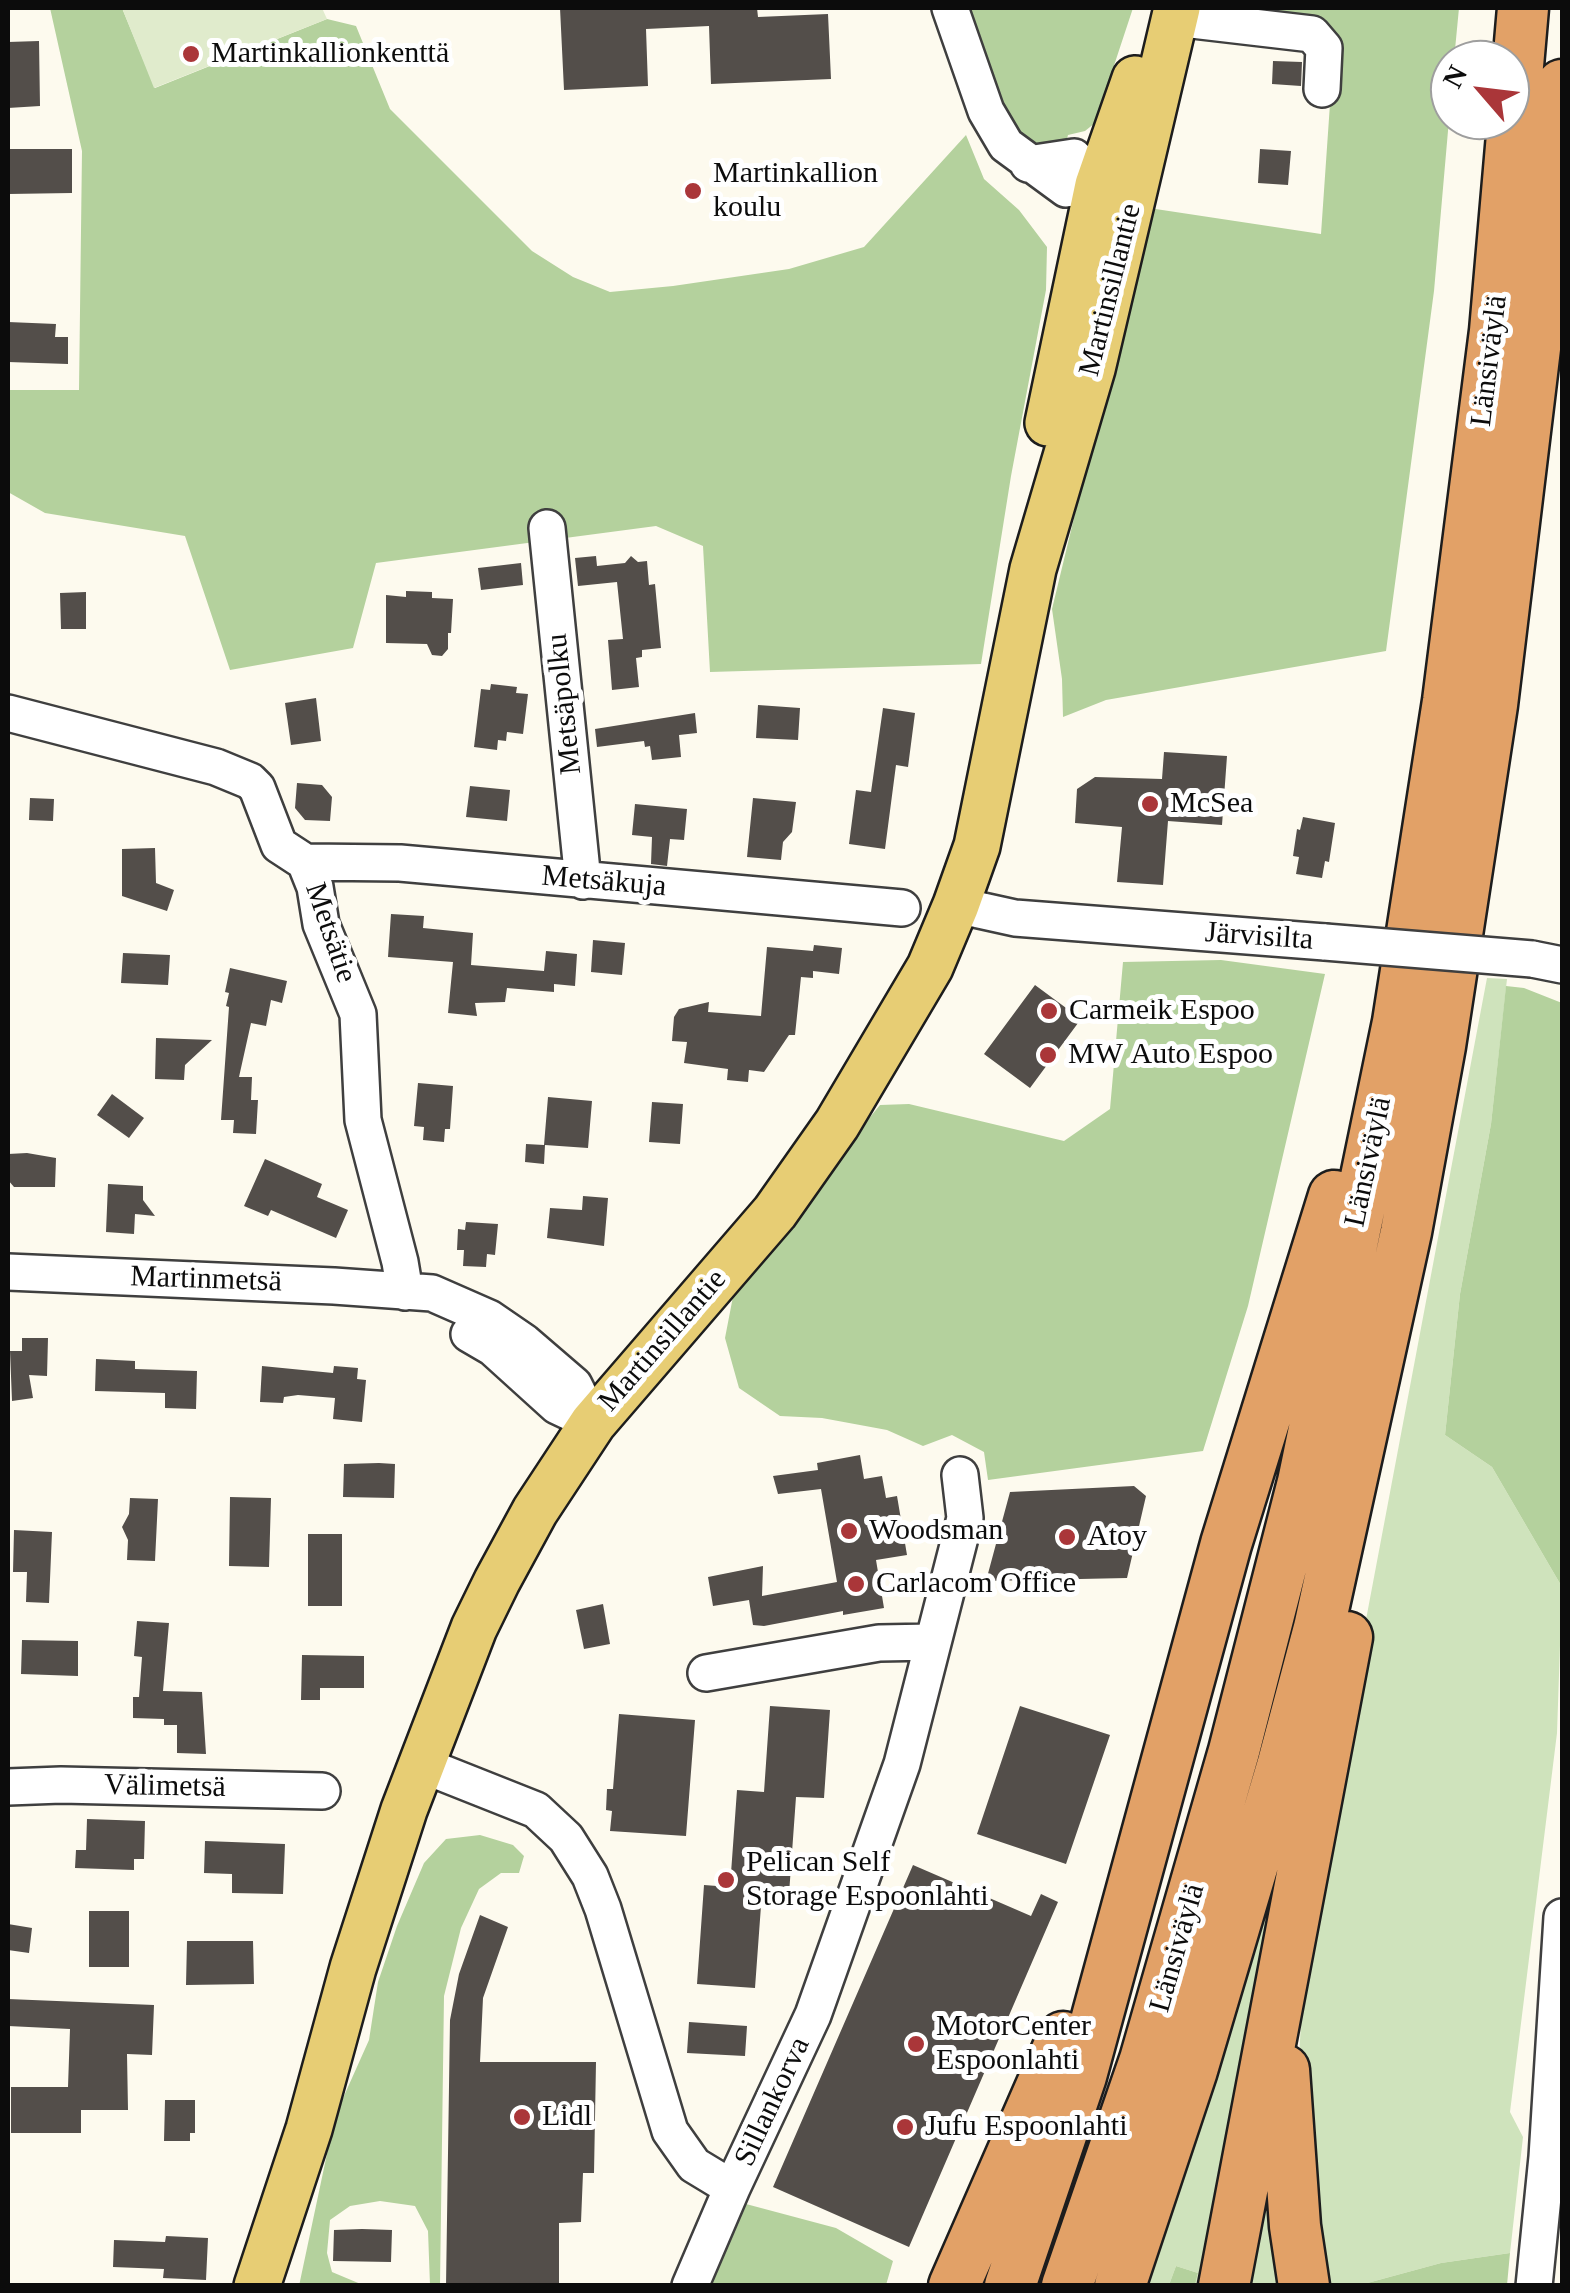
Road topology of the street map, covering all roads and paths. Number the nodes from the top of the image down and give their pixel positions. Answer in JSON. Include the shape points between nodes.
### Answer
{"nodes":[{"id":1,"x":950,"y":8,"type":"edge"},
{"id":2,"x":1523,"y":8,"type":"edge"},
{"id":3,"x":1171,"y":11,"type":"edge"},
{"id":4,"x":1562,"y":85,"type":"edge"},
{"id":5,"x":1322,"y":90,"type":"dead end"},
{"id":6,"x":1116,"y":189,"type":"junction"},
{"id":7,"x":548,"y":528,"type":"dead end"},
{"id":8,"x":8,"y":713,"type":"edge"},
{"id":9,"x":305,"y":862,"type":"junction"},
{"id":10,"x":583,"y":880,"type":"junction"},
{"id":11,"x":956,"y":906,"type":"junction"},
{"id":12,"x":902,"y":908,"type":"dead end"},
{"id":13,"x":1547,"y":962,"type":"edge"},
{"id":14,"x":1398,"y":1022,"type":"junction"},
{"id":15,"x":1406,"y":1232,"type":"junction"},
{"id":16,"x":8,"y":1272,"type":"edge"},
{"id":17,"x":405,"y":1292,"type":"junction"},
{"id":18,"x":593,"y":1423,"type":"junction"},
{"id":19,"x":960,"y":1475,"type":"dead end"},
{"id":20,"x":933,"y":1642,"type":"junction"},
{"id":21,"x":706,"y":1673,"type":"dead end"},
{"id":22,"x":420,"y":1764,"type":"junction"},
{"id":23,"x":8,"y":1787,"type":"edge"},
{"id":24,"x":322,"y":1791,"type":"dead end"},
{"id":25,"x":1153,"y":1809,"type":"junction"},
{"id":26,"x":1562,"y":1917,"type":"edge"},
{"id":27,"x":1292,"y":1936,"type":"junction"},
{"id":28,"x":309,"y":2130,"type":"junction"},
{"id":29,"x":732,"y":2188,"type":"junction"},
{"id":30,"x":258,"y":2286,"type":"edge"},
{"id":31,"x":282,"y":2286,"type":"edge"},
{"id":32,"x":690,"y":2286,"type":"edge"},
{"id":33,"x":954,"y":2286,"type":"edge"},
{"id":34,"x":1010,"y":2286,"type":"edge"},
{"id":35,"x":1066,"y":2286,"type":"edge"},
{"id":36,"x":1120,"y":2286,"type":"edge"},
{"id":37,"x":1224,"y":2286,"type":"edge"},
{"id":38,"x":1304,"y":2286,"type":"edge"},
{"id":39,"x":1534,"y":2286,"type":"edge"}],
"edges":[{"from":1,"to":6,"type":"street","via":[[986,111],[1006,145],[1066,189]]},
{"from":2,"to":14,"type":"highway","name":"Länsiväylä","via":[[1495,331],[1448,702]]},
{"from":3,"to":5,"type":"street","via":[[1312,34],[1324,48]]},
{"from":3,"to":6,"type":"main road","name":"Martinsillantie"},
{"from":4,"to":15,"type":"highway","name":"Länsiväylä","via":[[1492,706]]},
{"from":6,"to":11,"type":"main road","name":"Martinsillantie","via":[[1038,474],[1033,569],[992,781]]},
{"from":7,"to":10,"type":"street","name":"Metsäpolku"},
{"from":8,"to":9,"type":"street","name":"Metsätie","via":[[250,781],[279,845]]},
{"from":9,"to":10,"type":"street","name":"Metsäkuja"},
{"from":9,"to":17,"type":"street","name":"Metsätie","via":[[321,924],[358,1014],[363,1120]]},
{"from":10,"to":12,"type":"street","name":"Metsäkuja"},
{"from":11,"to":13,"type":"street","name":"Järvisilta","bridge":true,"via":[[1015,918]]},
{"from":11,"to":18,"type":"main road","name":"Martinsillantie","via":[[930,966],[837,1124],[775,1212]]},
{"from":14,"to":25,"type":"highway","via":[[1324,1226]]},
{"from":14,"to":35,"type":"highway","name":"Länsiväylä","via":[[1303,1482],[1234,1751],[1145,2060]]},
{"from":15,"to":27,"type":"highway","via":[[1372,1502]]},
{"from":15,"to":36,"type":"highway","name":"Länsiväylä","via":[[1283,1763]]},
{"from":16,"to":17,"type":"street","name":"Martinmetsä"},
{"from":17,"to":18,"type":"street","name":"Martinmetsä","via":[[443,1297],[524,1342],[574,1385]]},
{"from":18,"to":22,"type":"main road","name":"Martinsillantie","via":[[497,1580]]},
{"from":19,"to":20,"type":"street","name":"Sillankorva","via":[[965,1518]]},
{"from":20,"to":21,"type":"street","via":[[879,1643]]},
{"from":20,"to":29,"type":"street","name":"Sillankorva","via":[[861,1886],[813,2015]]},
{"from":22,"to":28,"type":"main road","name":"Martinsillantie"},
{"from":22,"to":29,"type":"street","name":"Sillankorva","via":[[536,1810],[566,1838],[603,1908],[670,2131],[694,2165]]},
{"from":23,"to":24,"type":"street","name":"Välimetsä"},
{"from":25,"to":33,"type":"highway","via":[[1055,2058]]},
{"from":25,"to":34,"type":"highway","via":[[1081,2076]]},
{"from":26,"to":39,"type":"street"},
{"from":27,"to":37,"type":"highway"},
{"from":27,"to":38,"type":"highway","via":[[1284,2092]]},
{"from":28,"to":30,"type":"main road","name":"Martinsillantie"},
{"from":28,"to":31,"type":"main road","name":"Martinsillantie"},
{"from":29,"to":32,"type":"street"}]}
